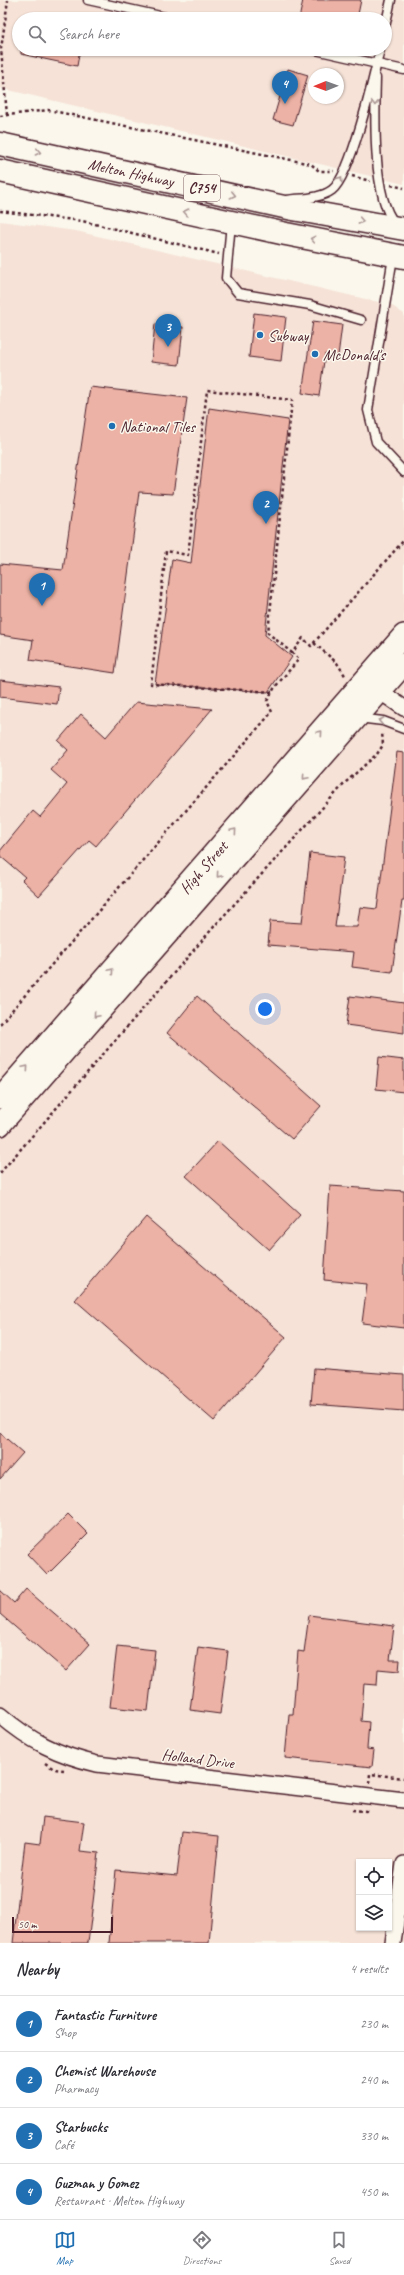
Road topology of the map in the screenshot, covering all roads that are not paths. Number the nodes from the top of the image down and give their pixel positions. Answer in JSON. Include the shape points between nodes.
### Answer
{"nodes":[{"id":1,"x":88,"y":0,"type":"edge"},
{"id":2,"x":391,"y":0,"type":"edge"},
{"id":3,"x":142,"y":12,"type":"edge"},
{"id":4,"x":388,"y":12,"type":"edge"},
{"id":5,"x":341,"y":56,"type":"edge"},
{"id":6,"x":379,"y":56,"type":"edge"},
{"id":7,"x":377,"y":64,"type":"junction"},
{"id":8,"x":404,"y":70,"type":"edge"},
{"id":9,"x":4,"y":133,"type":"edge"},
{"id":10,"x":0,"y":171,"type":"edge"},
{"id":11,"x":266,"y":202,"type":"junction"},
{"id":12,"x":231,"y":222,"type":"junction"},
{"id":13,"x":402,"y":229,"type":"edge"},
{"id":14,"x":398,"y":255,"type":"edge"},
{"id":15,"x":361,"y":320,"type":"dead end"},
{"id":16,"x":404,"y":472,"type":"edge"},
{"id":17,"x":404,"y":635,"type":"edge"},
{"id":18,"x":404,"y":664,"type":"edge"},
{"id":19,"x":373,"y":686,"type":"junction"},
{"id":20,"x":404,"y":708,"type":"edge"},
{"id":21,"x":356,"y":718,"type":"junction"},
{"id":22,"x":404,"y":729,"type":"edge"},
{"id":23,"x":0,"y":1098,"type":"edge"},
{"id":24,"x":0,"y":1125,"type":"edge"},
{"id":25,"x":0,"y":1715,"type":"edge"},
{"id":26,"x":404,"y":1800,"type":"edge"},
{"id":27,"x":404,"y":1864,"type":"edge"},
{"id":28,"x":393,"y":1943,"type":"edge"}],
"edges":[{"from":1,"to":3,"type":"lane"},
{"from":2,"to":4,"type":"lane"},
{"from":5,"to":7,"type":"lane"},
{"from":6,"to":7,"type":"lane"},
{"from":7,"to":8,"type":"lane"},
{"from":11,"to":7,"type":"lane","one_way":true,"via":[[317,196],[331,191],[350,161]]},
{"from":7,"to":13,"type":"lane","one_way":true,"via":[[374,119],[380,183],[390,218]]},
{"from":9,"to":11,"type":"highway","name":"Melton Highway","number":"C754","one_way":true},
{"from":12,"to":10,"type":"highway","name":"Melton Highway","number":"C754","one_way":true},
{"from":11,"to":13,"type":"highway","name":"Melton Highway","number":"C754","one_way":true},
{"from":14,"to":12,"type":"highway","name":"Melton Highway","number":"C754","one_way":true},
{"from":12,"to":15,"type":"lane","via":[[226,278],[238,293],[310,305]]},
{"from":14,"to":16,"type":"lane","via":[[368,410],[376,442]]},
{"from":17,"to":19,"type":"main road","name":"High Street"},
{"from":18,"to":19,"type":"main road","name":"High Street"},
{"from":19,"to":20,"type":"street"},
{"from":19,"to":21,"type":"main road","name":"High Street"},
{"from":23,"to":19,"type":"main road","name":"High Street","one_way":true},
{"from":22,"to":21,"type":"lane","one_way":true,"via":[[383,721]]},
{"from":21,"to":24,"type":"main road","name":"High Street","one_way":true},
{"from":25,"to":26,"type":"street","name":"Holland Drive","via":[[39,1744],[68,1757],[97,1764]]},
{"from":27,"to":28,"type":"street"}]}
